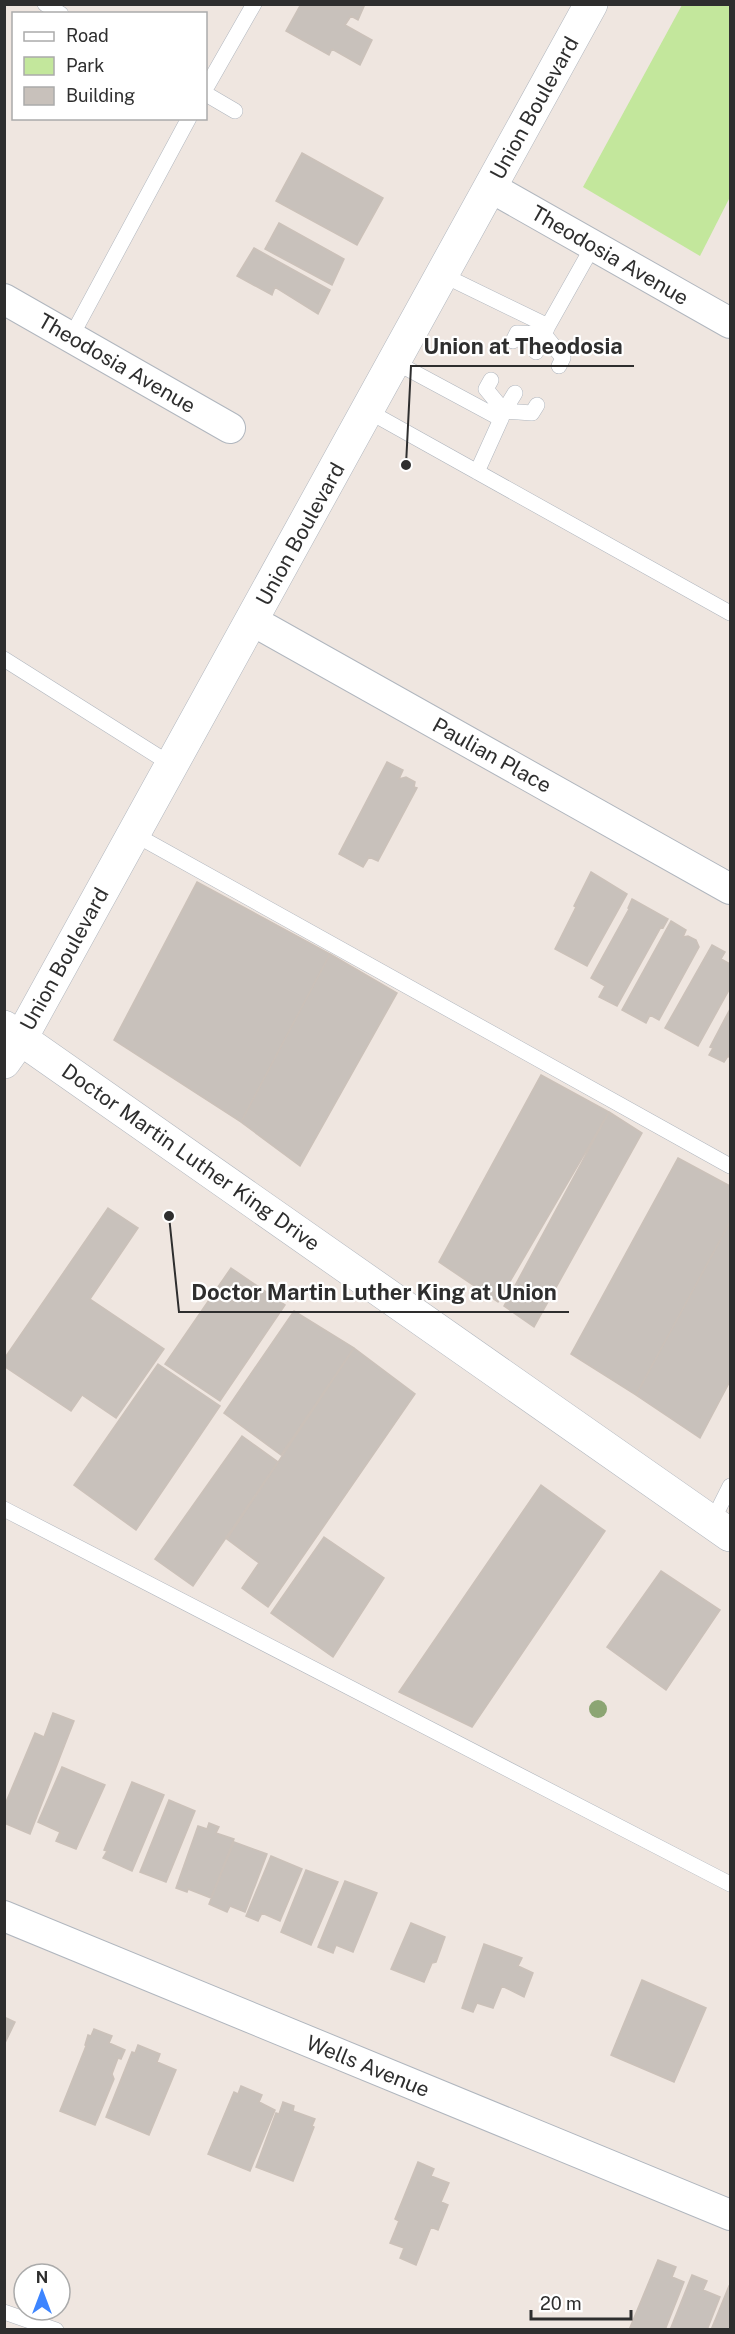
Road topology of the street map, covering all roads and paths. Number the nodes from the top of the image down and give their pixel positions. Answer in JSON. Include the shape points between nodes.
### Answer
{"nodes":[{"id":1,"x":45,"y":4,"type":"edge"},
{"id":2,"x":254,"y":4,"type":"edge"},
{"id":3,"x":591,"y":4,"type":"edge"},
{"id":4,"x":58,"y":12,"type":"edge"},
{"id":5,"x":207,"y":86,"type":"edge"},
{"id":6,"x":207,"y":95,"type":"edge"},
{"id":7,"x":235,"y":111,"type":"dead end"},
{"id":8,"x":188,"y":120,"type":"edge"},
{"id":9,"x":490,"y":188,"type":"junction"},
{"id":10,"x":593,"y":246,"type":"junction"},
{"id":11,"x":443,"y":275,"type":"junction"},
{"id":12,"x":4,"y":298,"type":"edge"},
{"id":13,"x":730,"y":323,"type":"edge"},
{"id":14,"x":546,"y":330,"type":"junction"},
{"id":15,"x":71,"y":337,"type":"junction"},
{"id":16,"x":513,"y":340,"type":"dead end"},
{"id":17,"x":536,"y":352,"type":"dead end"},
{"id":18,"x":394,"y":362,"type":"junction"},
{"id":19,"x":559,"y":366,"type":"dead end"},
{"id":20,"x":491,"y":380,"type":"dead end"},
{"id":21,"x":515,"y":393,"type":"dead end"},
{"id":22,"x":537,"y":405,"type":"dead end"},
{"id":23,"x":368,"y":411,"type":"junction"},
{"id":24,"x":502,"y":415,"type":"junction"},
{"id":25,"x":230,"y":428,"type":"dead end"},
{"id":26,"x":477,"y":472,"type":"junction"},
{"id":27,"x":730,"y":613,"type":"edge"},
{"id":28,"x":252,"y":621,"type":"junction"},
{"id":29,"x":4,"y":659,"type":"edge"},
{"id":30,"x":172,"y":765,"type":"junction"},
{"id":31,"x":134,"y":834,"type":"junction"},
{"id":32,"x":730,"y":889,"type":"edge"},
{"id":33,"x":10,"y":1042,"type":"edge"},
{"id":34,"x":730,"y":1166,"type":"edge"},
{"id":35,"x":730,"y":1486,"type":"edge"},
{"id":36,"x":4,"y":1509,"type":"edge"},
{"id":37,"x":721,"y":1528,"type":"edge"},
{"id":38,"x":730,"y":1884,"type":"edge"},
{"id":39,"x":4,"y":1916,"type":"edge"},
{"id":40,"x":730,"y":2216,"type":"edge"},
{"id":41,"x":4,"y":2312,"type":"edge"},
{"id":42,"x":56,"y":2330,"type":"edge"}],
"edges":[{"from":1,"to":4,"type":"lane"},
{"from":2,"to":5,"type":"lane"},
{"from":3,"to":9,"type":"main road","name":"Union Boulevard"},
{"from":6,"to":7,"type":"lane"},
{"from":8,"to":15,"type":"lane"},
{"from":9,"to":10,"type":"street","name":"Theodosia Avenue"},
{"from":9,"to":11,"type":"main road","name":"Union Boulevard"},
{"from":10,"to":13,"type":"street","name":"Theodosia Avenue"},
{"from":10,"to":14,"type":"lane"},
{"from":11,"to":14,"type":"lane"},
{"from":11,"to":18,"type":"main road","name":"Union Boulevard"},
{"from":12,"to":15,"type":"street","name":"Theodosia Avenue"},
{"from":14,"to":16,"type":"lane","via":[[517,333]]},
{"from":14,"to":17,"type":"lane"},
{"from":14,"to":19,"type":"lane","via":[[563,358]]},
{"from":15,"to":25,"type":"street","name":"Theodosia Avenue"},
{"from":18,"to":23,"type":"main road","name":"Union Boulevard"},
{"from":18,"to":24,"type":"lane"},
{"from":20,"to":24,"type":"lane","via":[[486,389]]},
{"from":21,"to":24,"type":"lane"},
{"from":22,"to":24,"type":"lane","via":[[532,413]]},
{"from":23,"to":26,"type":"lane"},
{"from":23,"to":28,"type":"main road","name":"Union Boulevard"},
{"from":24,"to":26,"type":"lane"},
{"from":26,"to":27,"type":"lane"},
{"from":28,"to":30,"type":"main road","name":"Union Boulevard"},
{"from":28,"to":32,"type":"street","name":"Paulian Place"},
{"from":29,"to":30,"type":"lane"},
{"from":30,"to":31,"type":"main road","name":"Union Boulevard"},
{"from":31,"to":33,"type":"main road","name":"Union Boulevard"},
{"from":31,"to":34,"type":"lane"},
{"from":33,"to":37,"type":"main road","name":"Doctor Martin Luther King Drive"},
{"from":35,"to":37,"type":"lane"},
{"from":36,"to":38,"type":"lane"},
{"from":39,"to":40,"type":"street","name":"Wells Avenue"},
{"from":41,"to":42,"type":"lane"}]}
